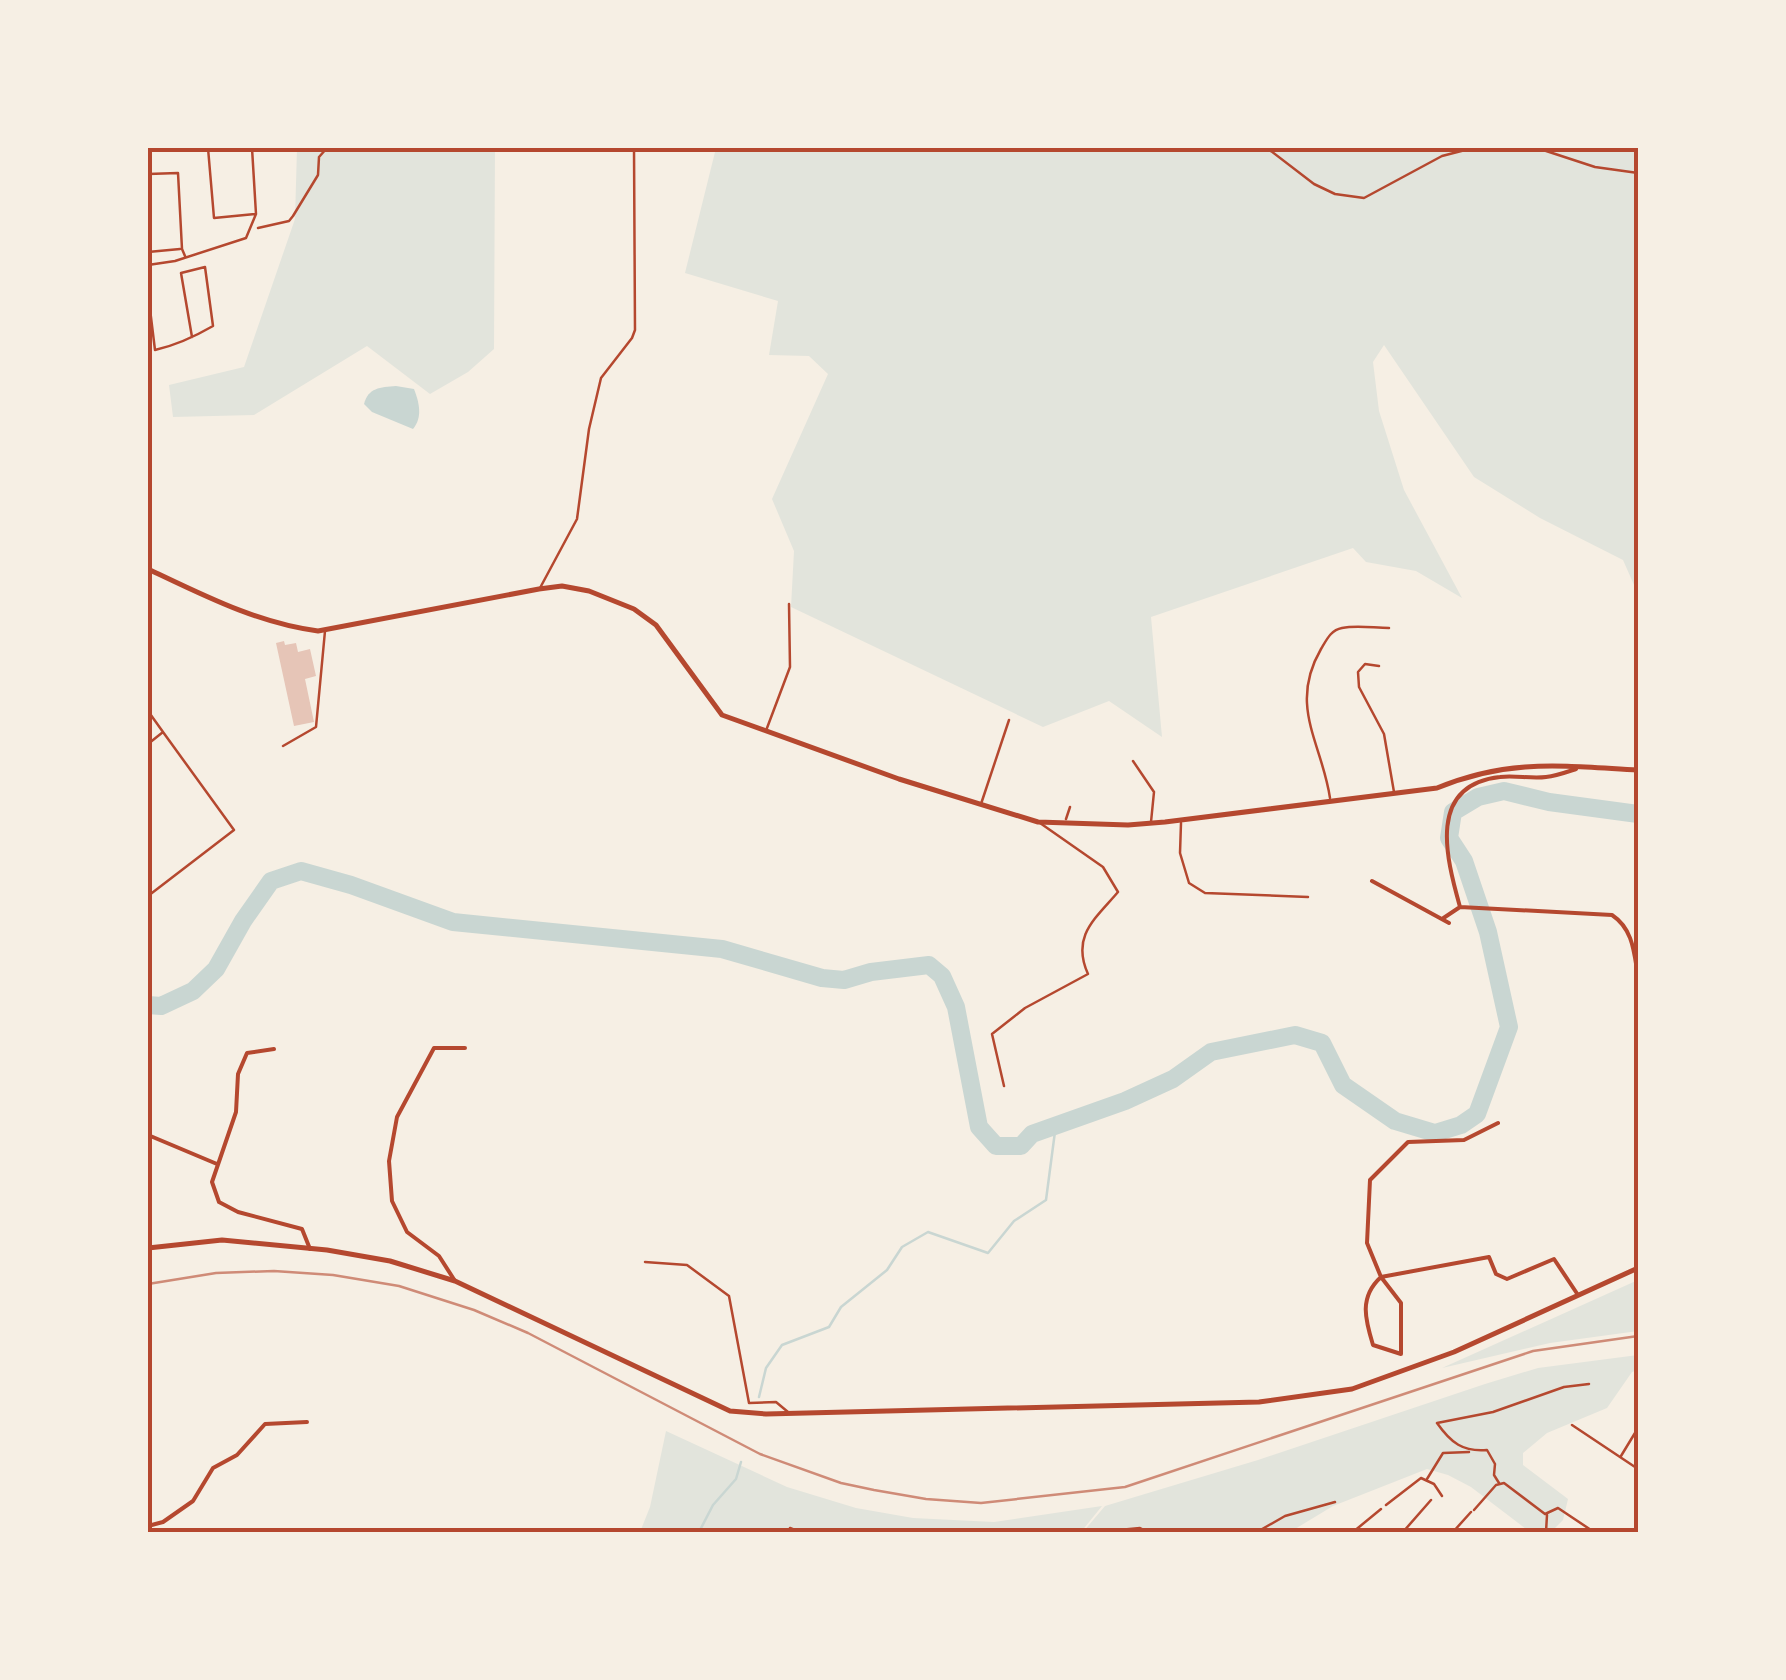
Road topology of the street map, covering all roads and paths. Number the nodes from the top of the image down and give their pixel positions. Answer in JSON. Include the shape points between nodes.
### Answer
{"nodes":[{"id":1,"x":208,"y":148,"type":"edge"},
{"id":2,"x":252,"y":148,"type":"edge"},
{"id":3,"x":327,"y":148,"type":"edge"},
{"id":4,"x":634,"y":148,"type":"edge"},
{"id":5,"x":1268,"y":148,"type":"edge"},
{"id":6,"x":1473,"y":148,"type":"edge"},
{"id":7,"x":1537,"y":148,"type":"edge"},
{"id":8,"x":1638,"y":173,"type":"edge"},
{"id":9,"x":148,"y":174,"type":"edge"},
{"id":10,"x":256,"y":214,"type":"junction"},
{"id":11,"x":250,"y":230,"type":"junction"},
{"id":12,"x":182,"y":249,"type":"junction"},
{"id":13,"x":148,"y":252,"type":"edge"},
{"id":14,"x":186,"y":258,"type":"junction"},
{"id":15,"x":148,"y":265,"type":"edge"},
{"id":16,"x":148,"y":293,"type":"edge"},
{"id":17,"x":192,"y":338,"type":"junction"},
{"id":18,"x":148,"y":569,"type":"edge"},
{"id":19,"x":539,"y":589,"type":"junction"},
{"id":20,"x":789,"y":604,"type":"dead end"},
{"id":21,"x":1389,"y":628,"type":"dead end"},
{"id":22,"x":325,"y":629,"type":"junction"},
{"id":23,"x":1380,"y":666,"type":"dead end"},
{"id":24,"x":148,"y":711,"type":"edge"},
{"id":25,"x":1008,"y":720,"type":"dead end"},
{"id":26,"x":766,"y":730,"type":"junction"},
{"id":27,"x":163,"y":732,"type":"junction"},
{"id":28,"x":148,"y":744,"type":"edge"},
{"id":29,"x":283,"y":746,"type":"dead end"},
{"id":30,"x":1133,"y":762,"type":"dead end"},
{"id":31,"x":1581,"y":767,"type":"junction"},
{"id":32,"x":1638,"y":770,"type":"edge"},
{"id":33,"x":1394,"y":794,"type":"junction"},
{"id":34,"x":1331,"y":803,"type":"junction"},
{"id":35,"x":981,"y":804,"type":"junction"},
{"id":36,"x":1070,"y":807,"type":"dead end"},
{"id":37,"x":1181,"y":821,"type":"junction"},
{"id":38,"x":1038,"y":822,"type":"junction"},
{"id":39,"x":1064,"y":824,"type":"junction"},
{"id":40,"x":1151,"y":824,"type":"junction"},
{"id":41,"x":1372,"y":880,"type":"dead end"},
{"id":42,"x":148,"y":896,"type":"edge"},
{"id":43,"x":1308,"y":896,"type":"dead end"},
{"id":44,"x":1460,"y":907,"type":"junction"},
{"id":45,"x":1442,"y":919,"type":"junction"},
{"id":46,"x":1450,"y":923,"type":"dead end"},
{"id":47,"x":1638,"y":976,"type":"edge"},
{"id":48,"x":465,"y":1048,"type":"dead end"},
{"id":49,"x":274,"y":1049,"type":"dead end"},
{"id":50,"x":1004,"y":1086,"type":"dead end"},
{"id":51,"x":1498,"y":1123,"type":"dead end"},
{"id":52,"x":148,"y":1134,"type":"edge"},
{"id":53,"x":218,"y":1164,"type":"junction"},
{"id":54,"x":148,"y":1248,"type":"edge"},
{"id":55,"x":310,"y":1248,"type":"junction"},
{"id":56,"x":645,"y":1262,"type":"dead end"},
{"id":57,"x":1638,"y":1268,"type":"edge"},
{"id":58,"x":1380,"y":1277,"type":"junction"},
{"id":59,"x":455,"y":1281,"type":"junction"},
{"id":60,"x":1580,"y":1296,"type":"junction"},
{"id":61,"x":1589,"y":1384,"type":"dead end"},
{"id":62,"x":789,"y":1413,"type":"junction"},
{"id":63,"x":308,"y":1422,"type":"dead end"},
{"id":64,"x":1572,"y":1426,"type":"dead end"},
{"id":65,"x":1638,"y":1428,"type":"edge"},
{"id":66,"x":1470,"y":1452,"type":"junction"},
{"id":67,"x":1620,"y":1457,"type":"junction"},
{"id":68,"x":1638,"y":1469,"type":"edge"},
{"id":69,"x":1427,"y":1479,"type":"junction"},
{"id":70,"x":1499,"y":1483,"type":"junction"},
{"id":71,"x":1442,"y":1496,"type":"dead end"},
{"id":72,"x":1432,"y":1500,"type":"dead end"},
{"id":73,"x":1334,"y":1502,"type":"dead end"},
{"id":74,"x":1381,"y":1509,"type":"joint"},
{"id":75,"x":1471,"y":1512,"type":"joint"},
{"id":76,"x":1547,"y":1515,"type":"junction"},
{"id":77,"x":148,"y":1526,"type":"edge"},
{"id":78,"x":1638,"y":1526,"type":"edge"},
{"id":79,"x":790,"y":1528,"type":"dead end"},
{"id":80,"x":1120,"y":1530,"type":"dead end"},
{"id":81,"x":800,"y":1532,"type":"edge"},
{"id":82,"x":1148,"y":1532,"type":"edge"},
{"id":83,"x":1257,"y":1532,"type":"edge"},
{"id":84,"x":1353,"y":1532,"type":"edge"},
{"id":85,"x":1402,"y":1532,"type":"edge"},
{"id":86,"x":1453,"y":1532,"type":"edge"},
{"id":87,"x":1546,"y":1532,"type":"edge"},
{"id":88,"x":1594,"y":1532,"type":"edge"},
{"id":89,"x":1635,"y":1532,"type":"edge"}],
"edges":[{"from":1,"to":10,"type":"lane","via":[[214,218]]},
{"from":2,"to":10,"type":"lane"},
{"from":3,"to":11,"type":"path","via":[[294,216]]},
{"from":4,"to":19,"type":"lane","via":[[635,330],[601,378],[577,519]]},
{"from":5,"to":6,"type":"path","via":[[1314,184],[1364,198],[1442,156]]},
{"from":7,"to":8,"type":"path"},
{"from":9,"to":12,"type":"lane","via":[[178,173]]},
{"from":10,"to":11,"type":"lane"},
{"from":11,"to":14,"type":"lane","via":[[246,238]]},
{"from":12,"to":13,"type":"lane"},
{"from":12,"to":14,"type":"lane"},
{"from":14,"to":15,"type":"lane"},
{"from":16,"to":17,"type":"lane","via":[[155,350]]},
{"from":17,"to":17,"type":"lane","via":[[213,326],[205,267],[182,273]]},
{"from":18,"to":22,"type":"street","via":[[261,619]]},
{"from":19,"to":22,"type":"street"},
{"from":19,"to":26,"type":"street","via":[[589,591],[634,609],[656,625],[722,715]]},
{"from":20,"to":26,"type":"lane","via":[[790,667]]},
{"from":21,"to":34,"type":"lane","via":[[1340,628],[1311,666],[1309,716]]},
{"from":22,"to":29,"type":"lane","via":[[316,728]]},
{"from":23,"to":33,"type":"lane","via":[[1364,664],[1359,686],[1384,734]]},
{"from":24,"to":27,"type":"lane"},
{"from":25,"to":35,"type":"lane"},
{"from":26,"to":35,"type":"street"},
{"from":27,"to":28,"type":"lane"},
{"from":27,"to":42,"type":"lane","via":[[234,830]]},
{"from":30,"to":40,"type":"lane","via":[[1154,792]]},
{"from":31,"to":32,"type":"street"},
{"from":31,"to":33,"type":"street","via":[[1502,767]]},
{"from":31,"to":44,"type":"street","via":[[1549,777],[1499,776],[1458,796],[1448,810],[1448,844]]},
{"from":33,"to":34,"type":"street"},
{"from":34,"to":37,"type":"street"},
{"from":35,"to":38,"type":"street"},
{"from":36,"to":39,"type":"lane"},
{"from":37,"to":40,"type":"street"},
{"from":37,"to":43,"type":"lane","via":[[1180,854],[1189,883],[1205,893]]},
{"from":38,"to":39,"type":"street"},
{"from":38,"to":50,"type":"lane","via":[[1103,867],[1118,892],[1081,943],[1088,974],[992,1034]]},
{"from":39,"to":40,"type":"street"},
{"from":41,"to":45,"type":"street"},
{"from":44,"to":45,"type":"street"},
{"from":44,"to":47,"type":"street","via":[[1612,916],[1632,938]]},
{"from":45,"to":46,"type":"street"},
{"from":48,"to":59,"type":"street","via":[[434,1048],[397,1117],[389,1161],[392,1201],[407,1232],[440,1256]]},
{"from":49,"to":53,"type":"street","via":[[247,1053]]},
{"from":51,"to":58,"type":"street","via":[[1464,1140],[1408,1142],[1370,1180],[1367,1242]]},
{"from":52,"to":53,"type":"street"},
{"from":53,"to":55,"type":"street","via":[[212,1182],[219,1202],[302,1230]]},
{"from":54,"to":55,"type":"street","via":[[222,1240]]},
{"from":55,"to":59,"type":"street","via":[[390,1261]]},
{"from":56,"to":62,"type":"lane","via":[[687,1265],[729,1296],[749,1402],[776,1402]]},
{"from":57,"to":60,"type":"street"},
{"from":58,"to":58,"type":"street","via":[[1370,1287],[1363,1316],[1373,1345],[1401,1354],[1400,1303]]},
{"from":58,"to":60,"type":"street","via":[[1489,1257],[1496,1274],[1507,1279],[1554,1260]]},
{"from":59,"to":62,"type":"street","via":[[730,1411]]},
{"from":60,"to":62,"type":"street","via":[[1352,1389],[1259,1402]]},
{"from":61,"to":66,"type":"path","via":[[1437,1423]]},
{"from":63,"to":77,"type":"street","via":[[265,1424],[237,1455],[212,1468],[193,1501]]},
{"from":64,"to":67,"type":"lane"},
{"from":65,"to":67,"type":"lane"},
{"from":66,"to":69,"type":"path","via":[[1443,1452]]},
{"from":66,"to":70,"type":"path","via":[[1488,1450]]},
{"from":67,"to":68,"type":"lane"},
{"from":69,"to":71,"type":"path"},
{"from":69,"to":74,"type":"path"},
{"from":70,"to":75,"type":"path"},
{"from":70,"to":76,"type":"path"},
{"from":72,"to":85,"type":"lane"},
{"from":73,"to":83,"type":"path","via":[[1284,1516]]},
{"from":74,"to":84,"type":"lane"},
{"from":75,"to":86,"type":"lane"},
{"from":76,"to":87,"type":"path"},
{"from":76,"to":88,"type":"path","via":[[1558,1508]]},
{"from":78,"to":89,"type":"lane"},
{"from":79,"to":81,"type":"path"},
{"from":80,"to":82,"type":"path"}]}
